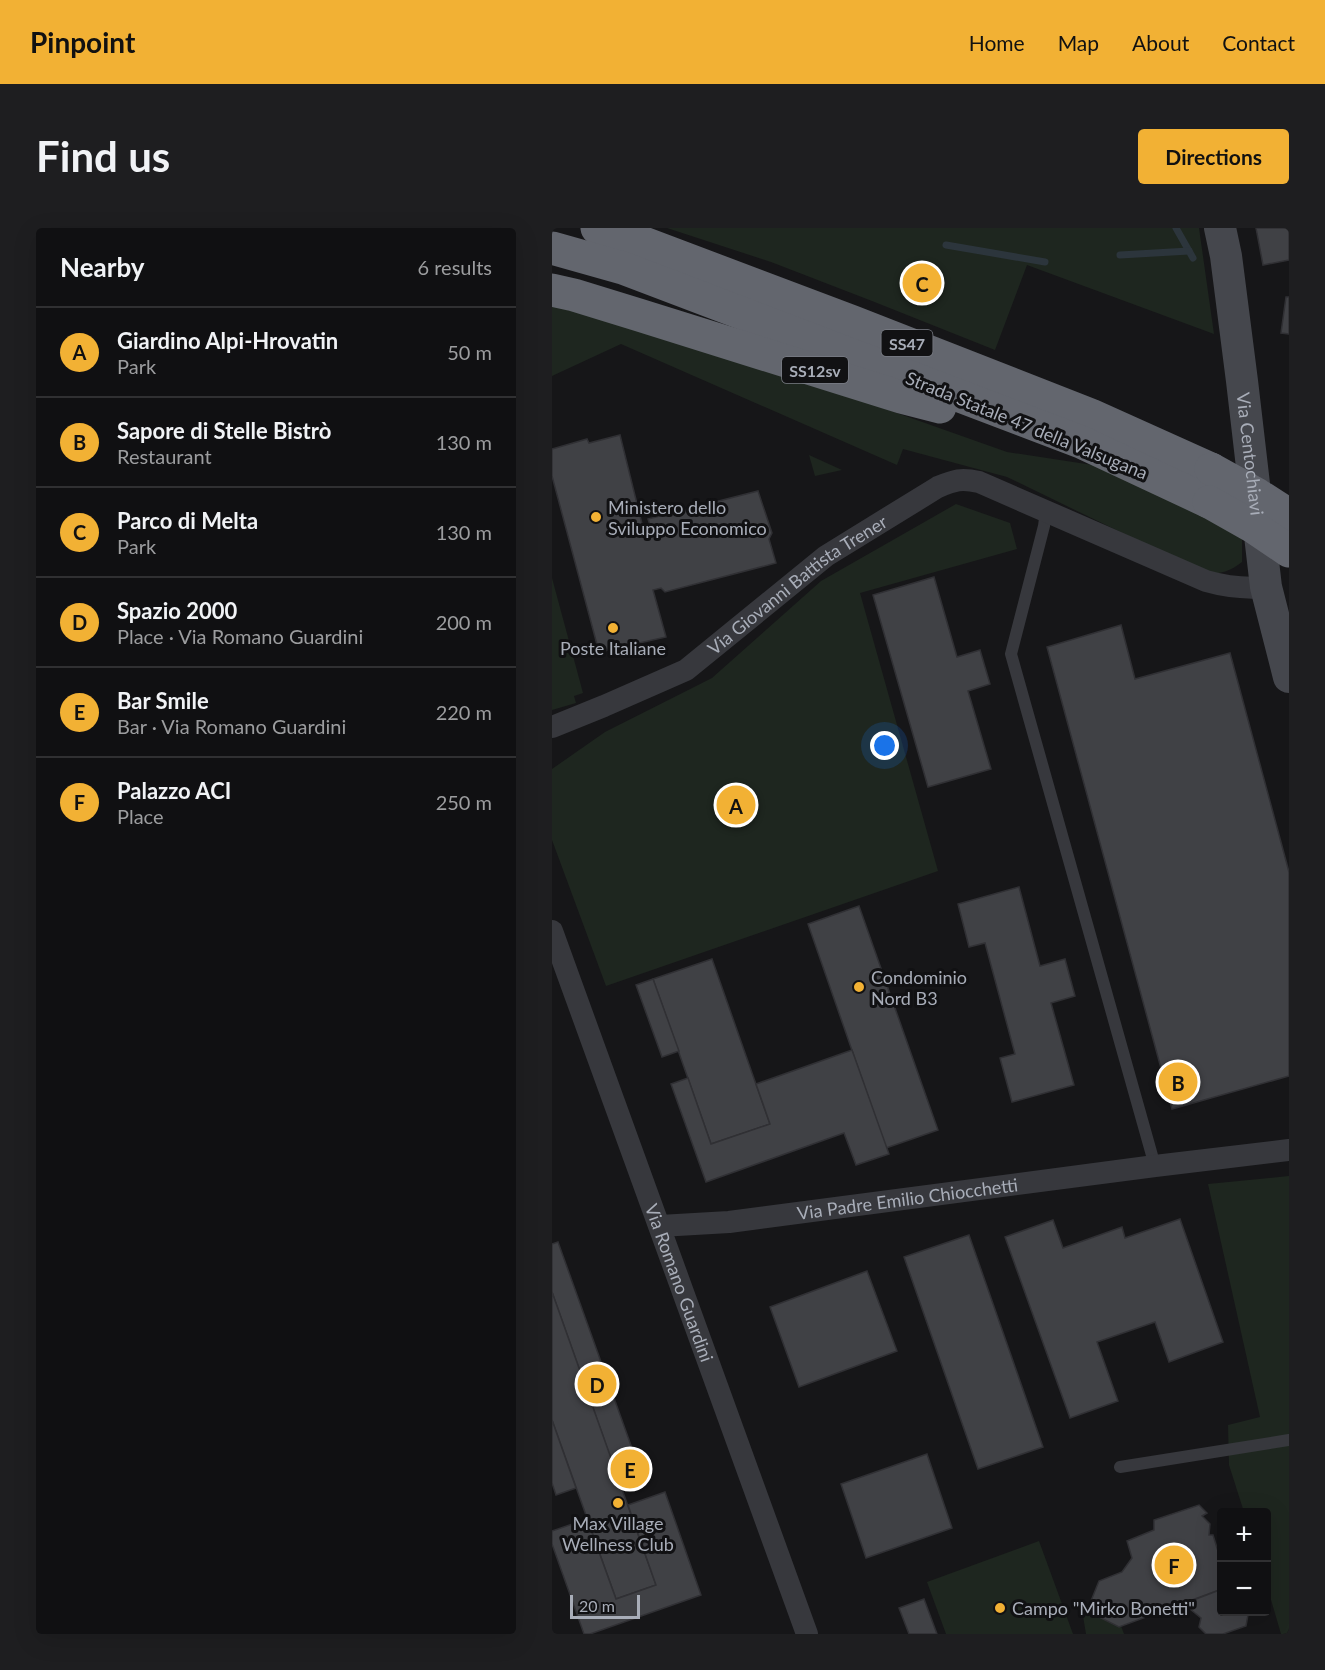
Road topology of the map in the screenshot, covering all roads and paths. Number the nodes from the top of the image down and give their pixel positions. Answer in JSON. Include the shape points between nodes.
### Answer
{"nodes":[{"id":1,"x":597,"y":228,"type":"edge"},
{"id":2,"x":1220,"y":228,"type":"edge"},
{"id":3,"x":552,"y":248,"type":"edge"},
{"id":4,"x":552,"y":290,"type":"edge"},
{"id":5,"x":1081,"y":442,"type":"junction"},
{"id":6,"x":1046,"y":511,"type":"junction"},
{"id":7,"x":1289,"y":516,"type":"edge"},
{"id":8,"x":1289,"y":551,"type":"edge"},
{"id":9,"x":1266,"y":587,"type":"junction"},
{"id":10,"x":1289,"y":677,"type":"edge"},
{"id":11,"x":552,"y":727,"type":"edge"},
{"id":12,"x":552,"y":931,"type":"edge"},
{"id":13,"x":1289,"y":1150,"type":"edge"},
{"id":14,"x":1155,"y":1166,"type":"junction"},
{"id":15,"x":660,"y":1226,"type":"junction"},
{"id":16,"x":1289,"y":1440,"type":"edge"},
{"id":17,"x":1120,"y":1467,"type":"dead end"},
{"id":18,"x":807,"y":1634,"type":"edge"}],
"edges":[{"from":1,"to":7,"type":"highway","name":"Strada Statale 47 della Valsugana","number":"SS47","bridge":true,"via":[[1091,415],[1211,469]]},
{"from":2,"to":9,"type":"street","name":"Via Centochiavi"},
{"from":3,"to":5,"type":"highway","name":"Strada Statale 47 della Valsugana","number":"SS47","via":[[623,268]]},
{"from":4,"to":5,"type":"highway","number":"SS12sv","via":[[901,398]]},
{"from":5,"to":8,"type":"highway","name":"Strada Statale 47 della Valsugana","number":"SS47","bridge":true,"via":[[1209,502]]},
{"from":6,"to":9,"type":"street","name":"Via Giovanni Battista Trener","via":[[1206,581],[1244,589]]},
{"from":6,"to":11,"type":"street","name":"Via Giovanni Battista Trener","via":[[979,482],[956,479],[825,556],[686,670]]},
{"from":6,"to":14,"type":"lane","via":[[1011,654]]},
{"from":9,"to":10,"type":"street","name":"Via Centochiavi"},
{"from":12,"to":15,"type":"street","name":"Via Romano Guardini"},
{"from":13,"to":14,"type":"street","name":"Via Padre Emilio Chiocchetti"},
{"from":14,"to":15,"type":"street","name":"Via Padre Emilio Chiocchetti","via":[[729,1222]]},
{"from":15,"to":18,"type":"street","name":"Via Romano Guardini"},
{"from":16,"to":17,"type":"lane"}]}
